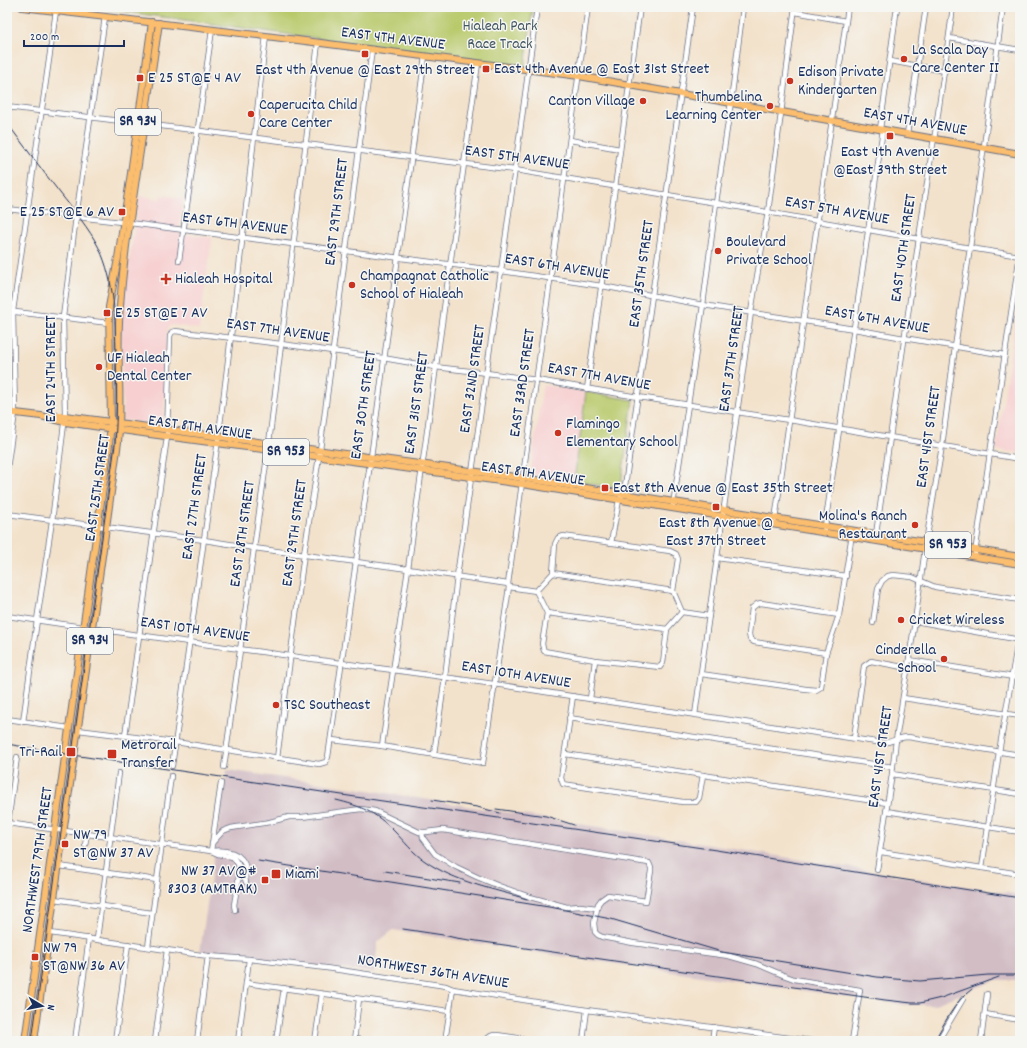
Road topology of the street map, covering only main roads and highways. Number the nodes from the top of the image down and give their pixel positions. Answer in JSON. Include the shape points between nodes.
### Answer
{"nodes":[{"id":1,"x":22,"y":7,"type":"edge"},
{"id":2,"x":152,"y":22,"type":"junction"},
{"id":3,"x":159,"y":23,"type":"junction"},
{"id":4,"x":1020,"y":154,"type":"edge"},
{"id":5,"x":127,"y":223,"type":"junction"},
{"id":6,"x":7,"y":412,"type":"edge"},
{"id":7,"x":111,"y":425,"type":"junction"},
{"id":8,"x":119,"y":427,"type":"junction"},
{"id":9,"x":218,"y":440,"type":"junction"},
{"id":10,"x":269,"y":447,"type":"junction"},
{"id":11,"x":370,"y":460,"type":"junction"},
{"id":12,"x":523,"y":481,"type":"junction"},
{"id":13,"x":875,"y":537,"type":"junction"},
{"id":14,"x":975,"y":553,"type":"junction"},
{"id":15,"x":1020,"y":557,"type":"edge"},
{"id":16,"x":1020,"y":564,"type":"edge"},
{"id":17,"x":75,"y":689,"type":"junction"},
{"id":18,"x":83,"y":690,"type":"junction"},
{"id":19,"x":75,"y":755,"type":"joint"},
{"id":20,"x":25,"y":1041,"type":"edge"},
{"id":21,"x":34,"y":1041,"type":"edge"}],
"edges":[{"from":1,"to":2,"type":"main road","name":"EAST 4TH AVENUE"},
{"from":2,"to":3,"type":"main road","name":"EAST 4TH AVENUE"},
{"from":2,"to":5,"type":"main road","number":"SR 934"},
{"from":3,"to":4,"type":"main road","name":"EAST 4TH AVENUE","via":[[579,76]]},
{"from":3,"to":5,"type":"main road","number":"SR 934","via":[[145,124]]},
{"from":5,"to":7,"type":"main road","number":"SR 934","via":[[109,307]]},
{"from":5,"to":8,"type":"main road","name":"EAST 25TH STREET","number":"SR 934","via":[[118,323]]},
{"from":6,"to":7,"type":"main road","name":"EAST 8TH AVENUE","number":"SR 953"},
{"from":7,"to":8,"type":"main road","name":"EAST 8TH AVENUE","number":"SR 953"},
{"from":7,"to":17,"type":"main road","number":"SR 934"},
{"from":8,"to":9,"type":"main road","name":"EAST 8TH AVENUE","number":"SR 953","via":[[167,430]]},
{"from":8,"to":9,"type":"main road","name":"EAST 8TH AVENUE","number":"SR 953","via":[[166,437]]},
{"from":8,"to":18,"type":"main road","name":"EAST 25TH STREET","number":"SR 934"},
{"from":9,"to":10,"type":"main road","name":"EAST 8TH AVENUE","number":"SR 953"},
{"from":10,"to":11,"type":"main road","name":"EAST 8TH AVENUE","number":"SR 953","via":[[320,450]]},
{"from":10,"to":11,"type":"main road","name":"EAST 8TH AVENUE","number":"SR 953","via":[[319,457]]},
{"from":11,"to":12,"type":"main road","name":"EAST 8TH AVENUE","number":"SR 953"},
{"from":12,"to":13,"type":"main road","name":"EAST 8TH AVENUE","number":"SR 953","via":[[674,501],[852,530]]},
{"from":12,"to":13,"type":"main road","name":"EAST 8TH AVENUE","number":"SR 953","via":[[723,517],[851,537]]},
{"from":13,"to":14,"type":"main road","name":"EAST 8TH AVENUE","number":"SR 953"},
{"from":14,"to":15,"type":"main road","name":"EAST 8TH AVENUE","number":"SR 953"},
{"from":14,"to":16,"type":"main road","name":"EAST 8TH AVENUE","number":"SR 953"},
{"from":17,"to":18,"type":"main road"},
{"from":17,"to":20,"type":"main road","name":"NORTHWEST 79TH STREET","number":"SR 934"},
{"from":18,"to":19,"type":"main road","name":"EAST 25TH STREET","number":"SR 934"},
{"from":19,"to":21,"type":"main road","name":"NORTHWEST 79TH STREET","number":"SR 934"}]}
